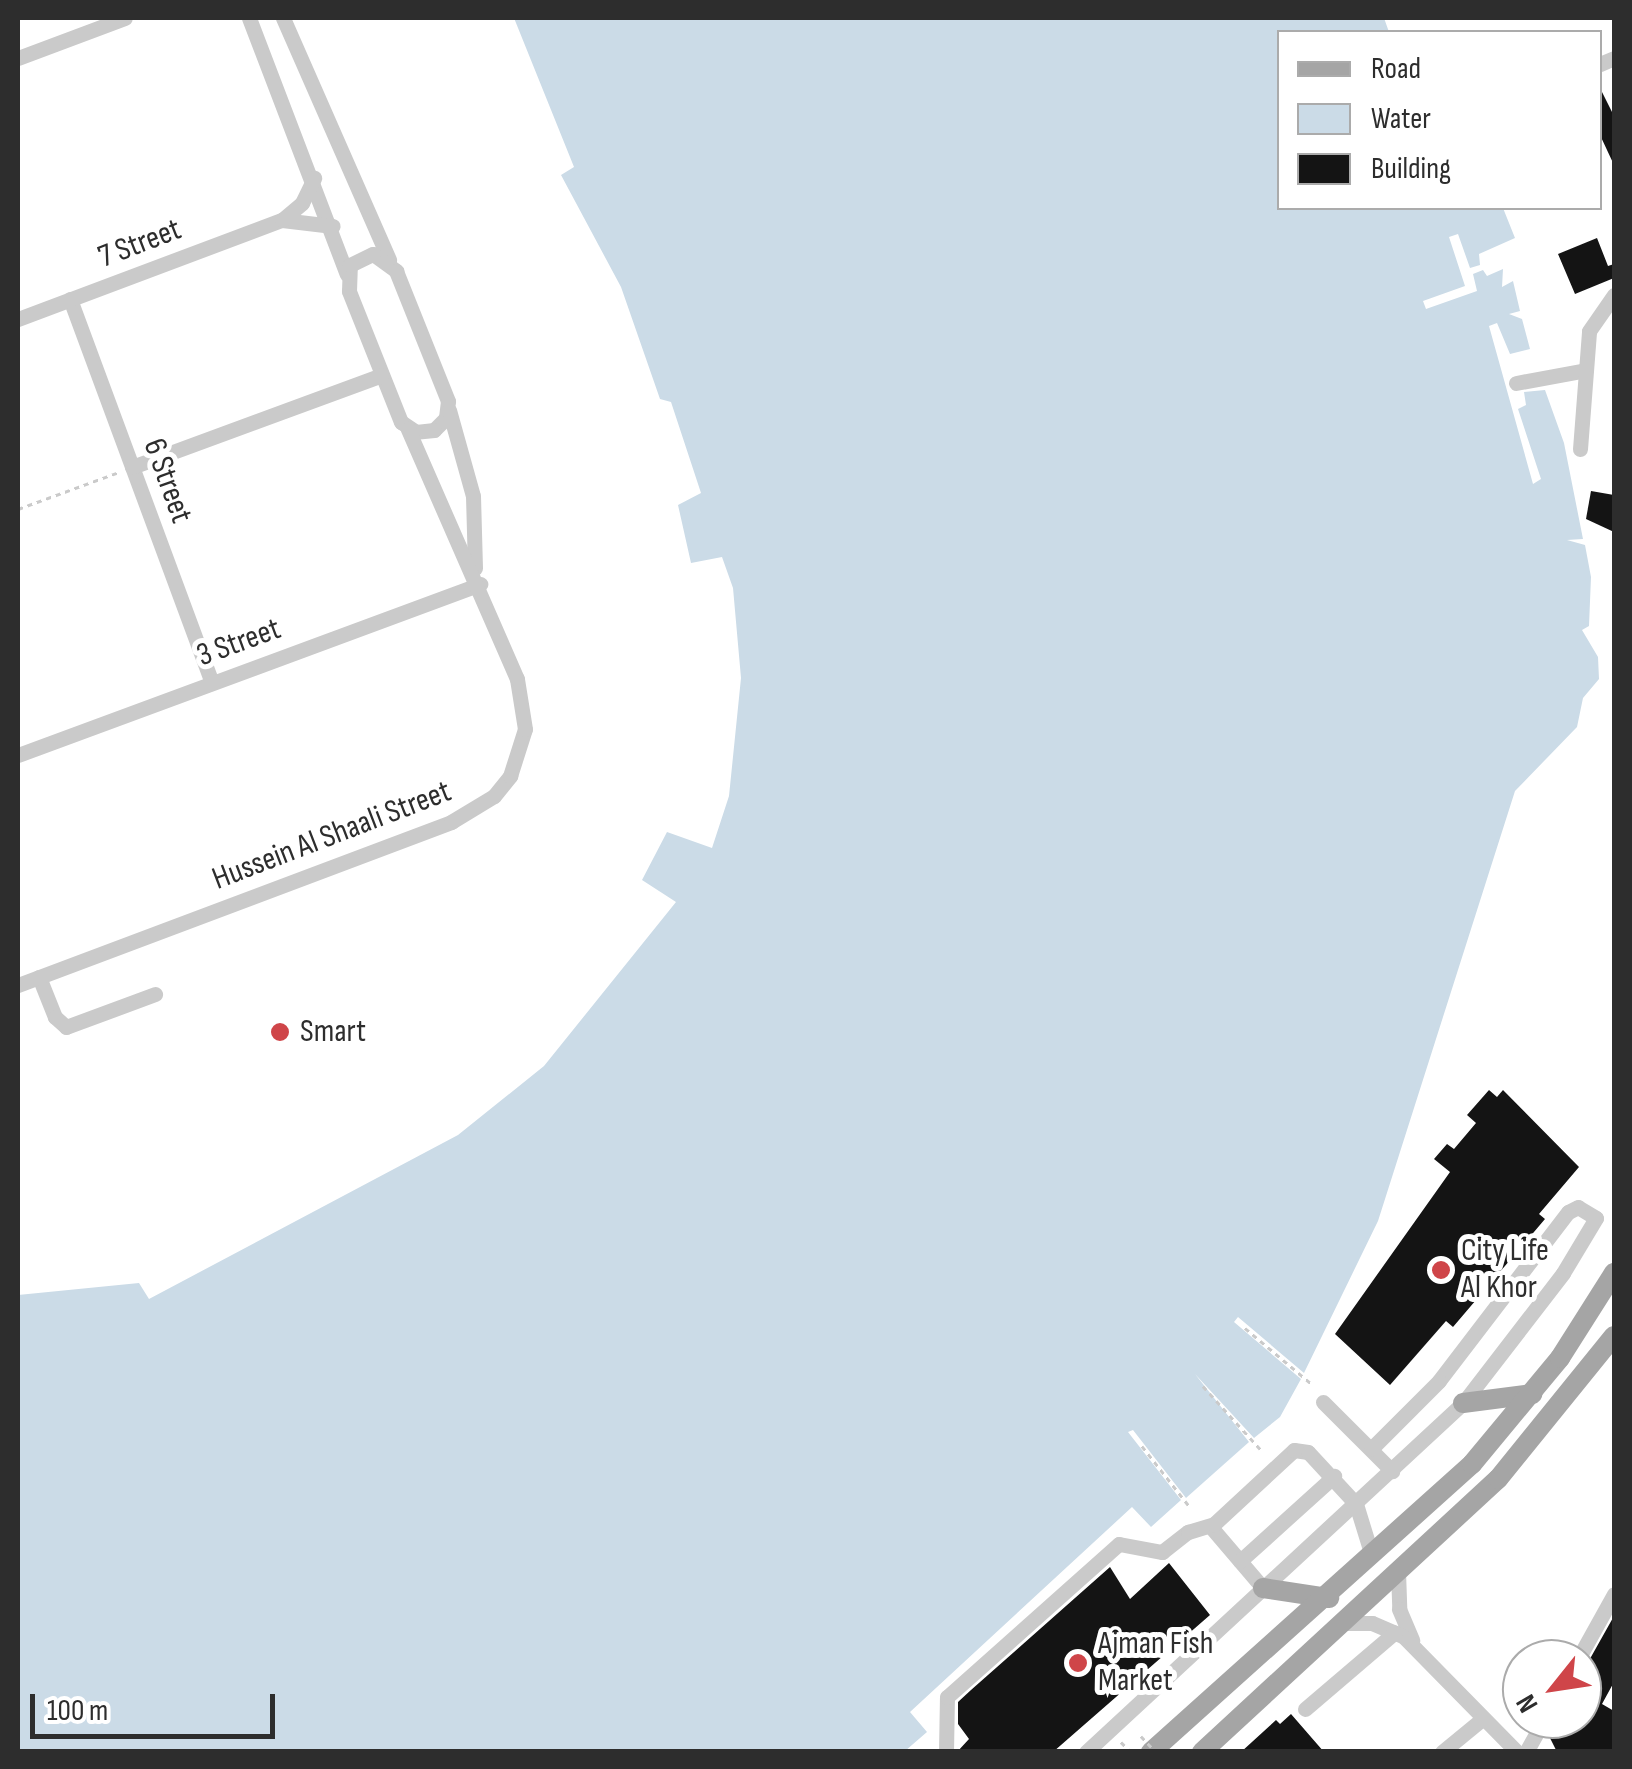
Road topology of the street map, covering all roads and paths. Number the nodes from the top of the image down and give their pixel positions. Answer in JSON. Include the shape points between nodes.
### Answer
{"nodes":[{"id":1,"x":124,"y":18,"type":"edge"},
{"id":2,"x":248,"y":18,"type":"edge"},
{"id":3,"x":283,"y":18,"type":"edge"},
{"id":4,"x":18,"y":58,"type":"edge"},
{"id":5,"x":314,"y":178,"type":"junction"},
{"id":6,"x":282,"y":220,"type":"junction"},
{"id":7,"x":333,"y":226,"type":"junction"},
{"id":8,"x":389,"y":260,"type":"junction"},
{"id":9,"x":347,"y":274,"type":"junction"},
{"id":10,"x":1614,"y":295,"type":"edge"},
{"id":11,"x":70,"y":299,"type":"junction"},
{"id":12,"x":18,"y":318,"type":"edge"},
{"id":13,"x":1586,"y":370,"type":"junction"},
{"id":14,"x":382,"y":374,"type":"junction"},
{"id":15,"x":1516,"y":383,"type":"dead end"},
{"id":16,"x":448,"y":409,"type":"junction"},
{"id":17,"x":408,"y":429,"type":"junction"},
{"id":18,"x":1580,"y":449,"type":"dead end"},
{"id":19,"x":132,"y":467,"type":"junction"},
{"id":20,"x":18,"y":510,"type":"edge"},
{"id":21,"x":477,"y":578,"type":"junction"},
{"id":22,"x":212,"y":682,"type":"junction"},
{"id":23,"x":18,"y":755,"type":"edge"},
{"id":24,"x":39,"y":976,"type":"junction"},
{"id":25,"x":18,"y":984,"type":"edge"},
{"id":26,"x":156,"y":994,"type":"dead end"},
{"id":27,"x":1614,"y":1273,"type":"edge"},
{"id":28,"x":1245,"y":1328,"type":"dead end"},
{"id":29,"x":1614,"y":1336,"type":"edge"},
{"id":30,"x":1313,"y":1385,"type":"dead end"},
{"id":31,"x":1203,"y":1386,"type":"dead end"},
{"id":32,"x":1532,"y":1394,"type":"junction"},
{"id":33,"x":1323,"y":1402,"type":"dead end"},
{"id":34,"x":1463,"y":1403,"type":"junction"},
{"id":35,"x":1142,"y":1446,"type":"dead end"},
{"id":36,"x":1370,"y":1449,"type":"junction"},
{"id":37,"x":1262,"y":1451,"type":"dead end"},
{"id":38,"x":1392,"y":1470,"type":"junction"},
{"id":39,"x":1334,"y":1476,"type":"junction"},
{"id":40,"x":1356,"y":1504,"type":"junction"},
{"id":41,"x":1190,"y":1507,"type":"dead end"},
{"id":42,"x":1210,"y":1526,"type":"junction"},
{"id":43,"x":1372,"y":1556,"type":"junction"},
{"id":44,"x":1240,"y":1561,"type":"junction"},
{"id":45,"x":1398,"y":1572,"type":"junction"},
{"id":46,"x":1263,"y":1588,"type":"junction"},
{"id":47,"x":1614,"y":1594,"type":"edge"},
{"id":48,"x":1329,"y":1598,"type":"junction"},
{"id":49,"x":1341,"y":1623,"type":"junction"},
{"id":50,"x":1395,"y":1632,"type":"junction"},
{"id":51,"x":1589,"y":1639,"type":"edge"},
{"id":52,"x":1420,"y":1652,"type":"junction"},
{"id":53,"x":1305,"y":1708,"type":"dead end"},
{"id":54,"x":1481,"y":1720,"type":"junction"},
{"id":55,"x":1149,"y":1746,"type":"edge"},
{"id":56,"x":946,"y":1752,"type":"edge"},
{"id":57,"x":1086,"y":1752,"type":"edge"},
{"id":58,"x":1202,"y":1752,"type":"edge"},
{"id":59,"x":1442,"y":1752,"type":"edge"},
{"id":60,"x":1517,"y":1752,"type":"edge"}],
"edges":[{"from":1,"to":4,"type":"street"},
{"from":2,"to":5,"type":"street","name":"Hussein Al Shaali Street"},
{"from":3,"to":8,"type":"street","name":"Hussein Al Shaali Street"},
{"from":5,"to":6,"type":"street","via":[[302,203]]},
{"from":5,"to":7,"type":"street","name":"Hussein Al Shaali Street"},
{"from":6,"to":7,"type":"street","name":"7 Street"},
{"from":6,"to":11,"type":"street","name":"7 Street"},
{"from":7,"to":9,"type":"street","name":"Hussein Al Shaali Street"},
{"from":8,"to":9,"type":"street","via":[[364,255]]},
{"from":8,"to":16,"type":"street","name":"Hussein Al Shaali Street"},
{"from":9,"to":14,"type":"street","name":"Hussein Al Shaali Street"},
{"from":10,"to":13,"type":"street","via":[[1592,321]]},
{"from":11,"to":12,"type":"street","name":"7 Street"},
{"from":11,"to":19,"type":"street","name":"6 Street"},
{"from":13,"to":15,"type":"street"},
{"from":13,"to":18,"type":"street"},
{"from":14,"to":17,"type":"street","name":"Hussein Al Shaali Street"},
{"from":14,"to":19,"type":"street"},
{"from":16,"to":17,"type":"street","via":[[434,430]]},
{"from":16,"to":21,"type":"street","name":"Hussein Al Shaali Street","via":[[473,496]]},
{"from":17,"to":21,"type":"street","name":"Hussein Al Shaali Street"},
{"from":19,"to":20,"type":"path"},
{"from":19,"to":22,"type":"street","name":"6 Street"},
{"from":21,"to":22,"type":"street","name":"3 Street"},
{"from":21,"to":24,"type":"street","name":"Hussein Al Shaali Street","via":[[524,704],[520,753],[494,796],[451,822]]},
{"from":22,"to":23,"type":"street","name":"3 Street"},
{"from":24,"to":25,"type":"street","name":"Hussein Al Shaali Street"},
{"from":24,"to":26,"type":"street","via":[[55,1017],[66,1027]]},
{"from":27,"to":32,"type":"main road"},
{"from":28,"to":30,"type":"path"},
{"from":29,"to":45,"type":"main road","via":[[1527,1448]]},
{"from":31,"to":37,"type":"path"},
{"from":32,"to":34,"type":"main road"},
{"from":32,"to":43,"type":"main road","via":[[1450,1486]]},
{"from":33,"to":36,"type":"street"},
{"from":34,"to":36,"type":"street","via":[[1563,1273],[1597,1223],[1594,1216],[1578,1207],[1568,1212],[1439,1382]]},
{"from":34,"to":38,"type":"street"},
{"from":35,"to":41,"type":"path"},
{"from":36,"to":38,"type":"street"},
{"from":38,"to":40,"type":"street"},
{"from":39,"to":40,"type":"street"},
{"from":39,"to":42,"type":"street","via":[[1308,1452],[1294,1450]]},
{"from":39,"to":44,"type":"street"},
{"from":40,"to":43,"type":"street"},
{"from":40,"to":46,"type":"street"},
{"from":42,"to":44,"type":"street"},
{"from":42,"to":56,"type":"street","via":[[1188,1532],[1158,1554],[1119,1544],[947,1696]]},
{"from":43,"to":48,"type":"main road"},
{"from":44,"to":46,"type":"street"},
{"from":45,"to":49,"type":"main road"},
{"from":45,"to":52,"type":"street","via":[[1399,1609]]},
{"from":46,"to":48,"type":"main road"},
{"from":46,"to":57,"type":"street"},
{"from":47,"to":51,"type":"street"},
{"from":48,"to":55,"type":"main road"},
{"from":49,"to":50,"type":"street","via":[[1372,1622]]},
{"from":49,"to":58,"type":"main road"},
{"from":50,"to":52,"type":"street"},
{"from":50,"to":53,"type":"street"},
{"from":52,"to":54,"type":"street"},
{"from":54,"to":59,"type":"street"},
{"from":54,"to":60,"type":"street"}]}
